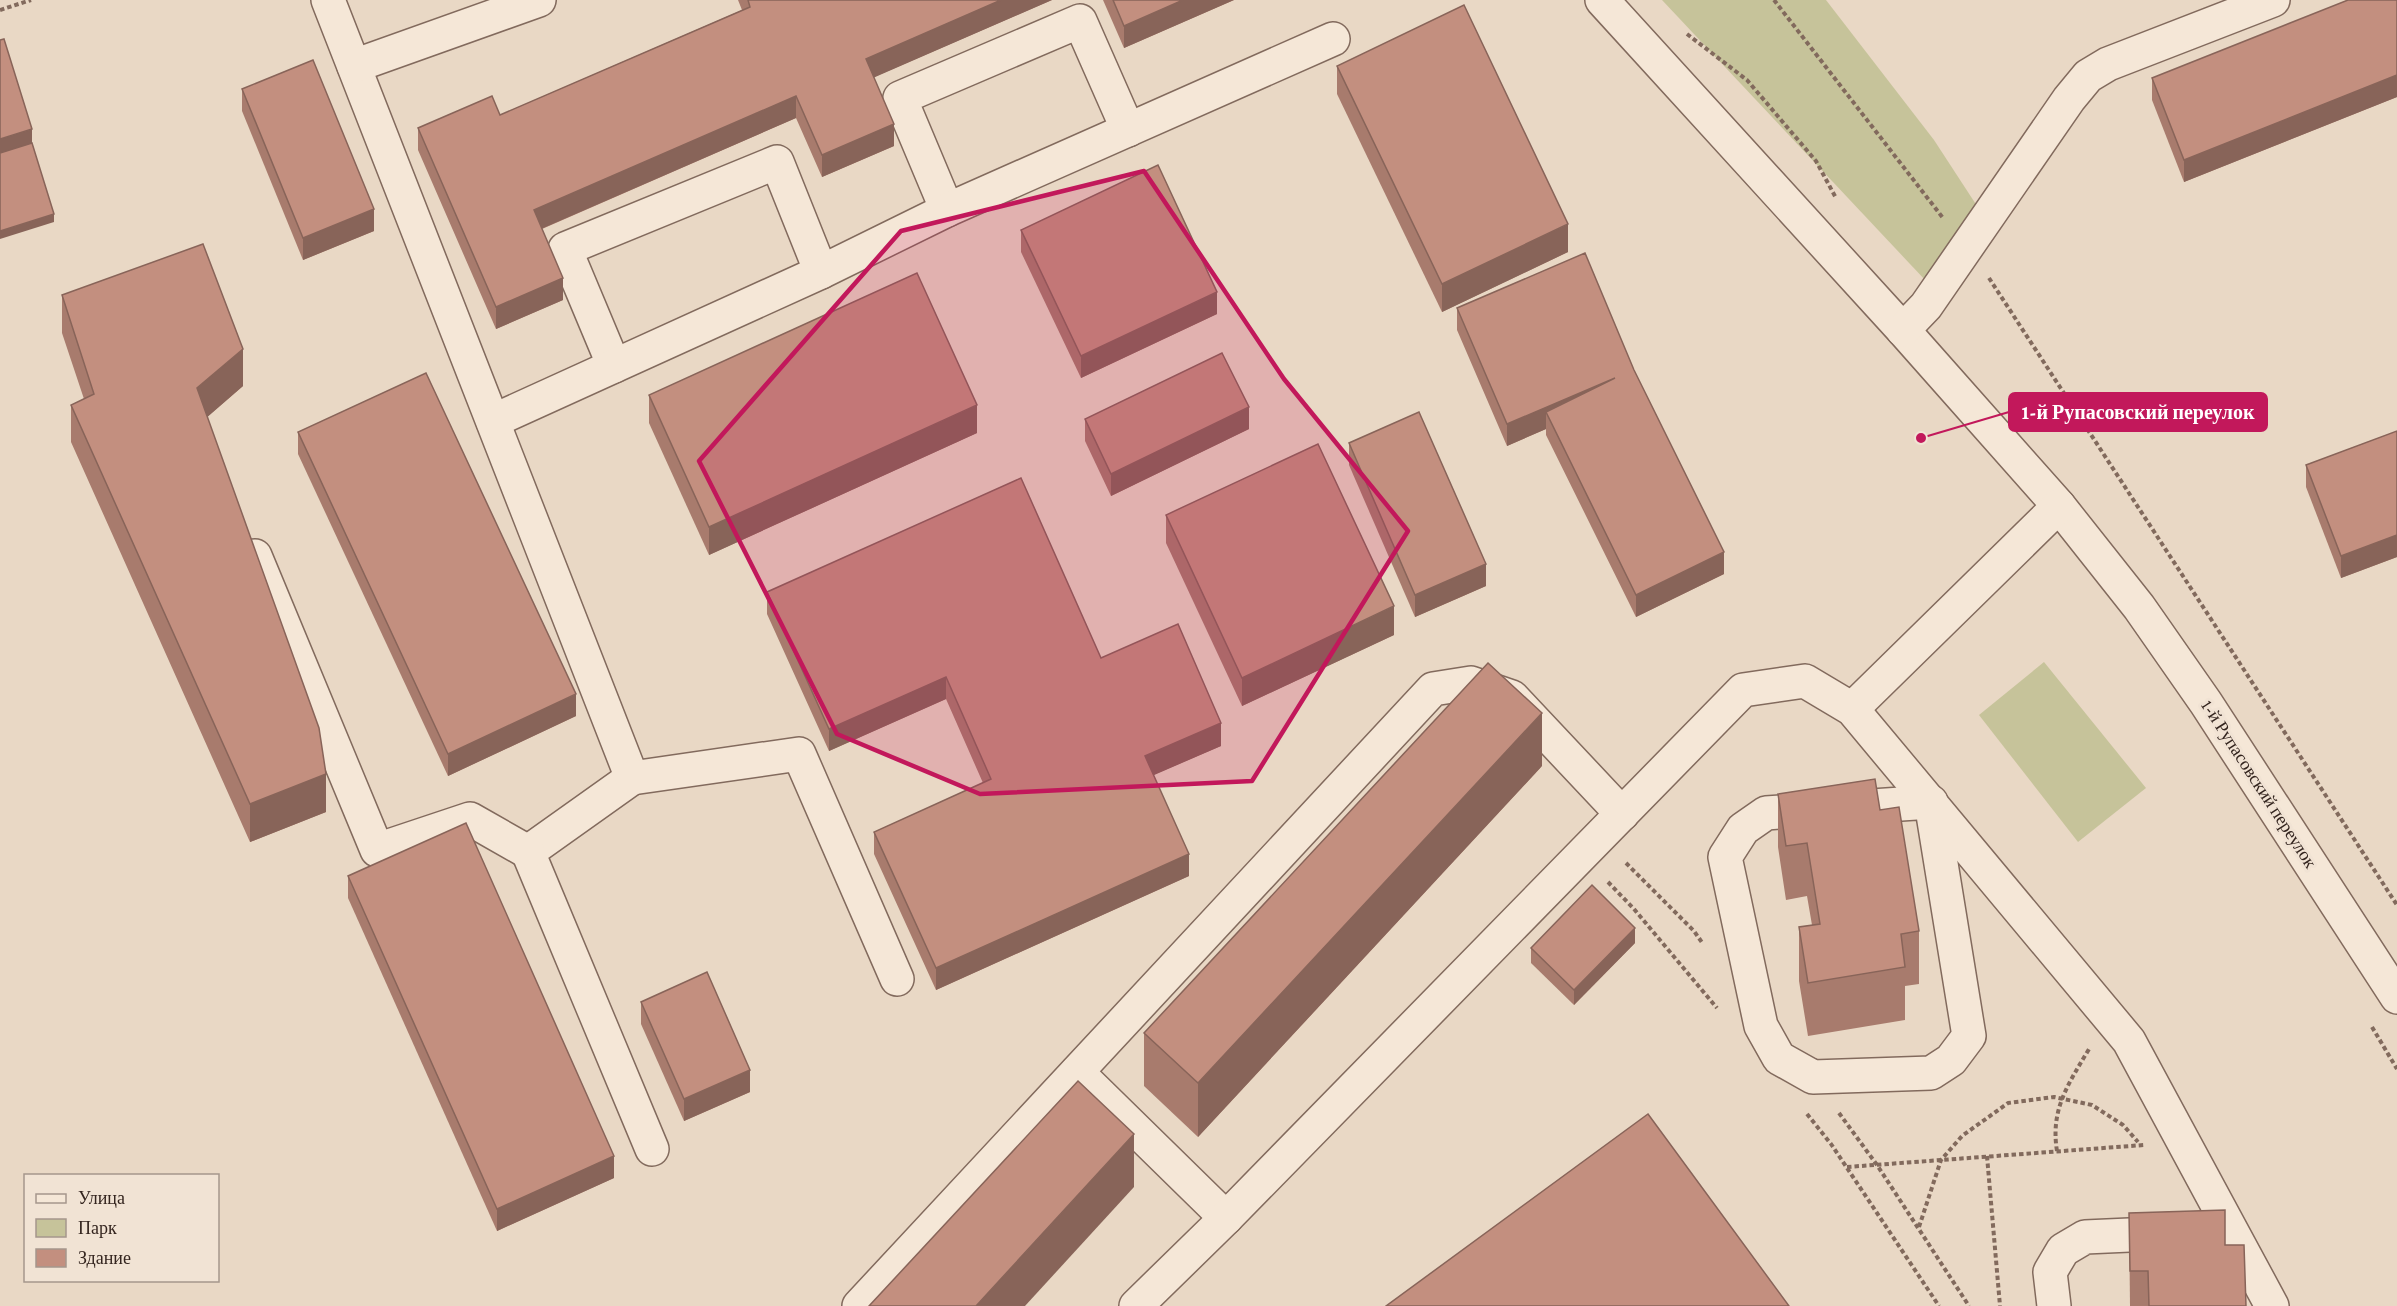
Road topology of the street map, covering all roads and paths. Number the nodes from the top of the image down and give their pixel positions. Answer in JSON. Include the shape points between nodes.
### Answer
{"nodes":[{"id":1,"x":31,"y":0,"type":"edge"},
{"id":2,"x":328,"y":0,"type":"edge"},
{"id":3,"x":539,"y":0,"type":"edge"},
{"id":4,"x":1602,"y":0,"type":"edge"},
{"id":5,"x":1774,"y":0,"type":"edge"},
{"id":6,"x":2273,"y":0,"type":"edge"},
{"id":7,"x":0,"y":10,"type":"edge"},
{"id":8,"x":1682,"y":31,"type":"dead end"},
{"id":9,"x":1333,"y":39,"type":"dead end"},
{"id":10,"x":354,"y":66,"type":"junction"},
{"id":11,"x":1128,"y":130,"type":"junction"},
{"id":12,"x":1839,"y":202,"type":"dead end"},
{"id":13,"x":947,"y":210,"type":"junction"},
{"id":14,"x":1966,"y":248,"type":"junction"},
{"id":15,"x":821,"y":272,"type":"junction"},
{"id":16,"x":1903,"y":330,"type":"junction"},
{"id":17,"x":614,"y":366,"type":"junction"},
{"id":18,"x":493,"y":421,"type":"junction"},
{"id":19,"x":2059,"y":506,"type":"junction"},
{"id":20,"x":242,"y":525,"type":"edge"},
{"id":21,"x":1852,"y":709,"type":"junction"},
{"id":22,"x":632,"y":778,"type":"junction"},
{"id":23,"x":1931,"y":802,"type":"junction"},
{"id":24,"x":1622,"y":814,"type":"junction"},
{"id":25,"x":528,"y":852,"type":"junction"},
{"id":26,"x":2397,"y":905,"type":"edge"},
{"id":27,"x":897,"y":980,"type":"dead end"},
{"id":28,"x":2397,"y":997,"type":"edge"},
{"id":29,"x":2114,"y":1023,"type":"junction"},
{"id":30,"x":1077,"y":1072,"type":"junction"},
{"id":31,"x":2061,"y":1098,"type":"junction"},
{"id":32,"x":2184,"y":1142,"type":"junction"},
{"id":33,"x":2141,"y":1145,"type":"junction"},
{"id":34,"x":652,"y":1149,"type":"dead end"},
{"id":35,"x":2057,"y":1151,"type":"junction"},
{"id":36,"x":1987,"y":1156,"type":"junction"},
{"id":37,"x":1941,"y":1160,"type":"junction"},
{"id":38,"x":1847,"y":1167,"type":"dead end"},
{"id":39,"x":1226,"y":1218,"type":"junction"},
{"id":40,"x":1918,"y":1228,"type":"dead end"},
{"id":41,"x":2232,"y":1230,"type":"junction"},
{"id":42,"x":859,"y":1306,"type":"edge"},
{"id":43,"x":1136,"y":1306,"type":"edge"},
{"id":44,"x":2000,"y":1306,"type":"edge"},
{"id":45,"x":2054,"y":1306,"type":"edge"},
{"id":46,"x":2272,"y":1306,"type":"edge"}],
"edges":[{"from":1,"to":7,"type":"path"},
{"from":2,"to":10,"type":"street"},
{"from":3,"to":10,"type":"street"},
{"from":4,"to":16,"type":"street","name":"1-й Рупасовский переулок"},
{"from":5,"to":14,"type":"path"},
{"from":6,"to":14,"type":"street","via":[[2108,64],[2088,76]]},
{"from":8,"to":12,"type":"path","via":[[1747,80],[1816,161]]},
{"from":9,"to":11,"type":"street"},
{"from":10,"to":18,"type":"street"},
{"from":11,"to":13,"type":"street"},
{"from":11,"to":13,"type":"street","via":[[1080,21],[900,98]]},
{"from":13,"to":15,"type":"street"},
{"from":14,"to":16,"type":"street","via":[[1926,306]]},
{"from":14,"to":26,"type":"path"},
{"from":15,"to":17,"type":"street"},
{"from":15,"to":17,"type":"street","via":[[777,162],[565,249]]},
{"from":16,"to":19,"type":"street","name":"1-й Рупасовский переулок"},
{"from":17,"to":18,"type":"street"},
{"from":18,"to":22,"type":"street"},
{"from":19,"to":21,"type":"street"},
{"from":19,"to":28,"type":"street","name":"1-й Рупасовский переулок","via":[[2139,606],[2206,703]]},
{"from":20,"to":25,"type":"street","via":[[377,850],[470,819]]},
{"from":21,"to":23,"type":"street"},
{"from":21,"to":24,"type":"street","via":[[1805,681],[1743,690]]},
{"from":22,"to":25,"type":"street"},
{"from":22,"to":27,"type":"street","via":[[799,754]]},
{"from":23,"to":23,"type":"street","via":[[1766,813],[1743,829],[1725,857],[1761,1026],[1779,1059],[1813,1077],[1930,1073],[1950,1060],[1969,1036]]},
{"from":23,"to":29,"type":"street"},
{"from":24,"to":30,"type":"street","via":[[1512,697],[1471,683],[1433,689]]},
{"from":24,"to":39,"type":"street"},
{"from":25,"to":34,"type":"street"},
{"from":29,"to":31,"type":"path","via":[[2092,1042]]},
{"from":29,"to":32,"type":"street","via":[[2129,1041]]},
{"from":30,"to":39,"type":"street"},
{"from":30,"to":42,"type":"street"},
{"from":31,"to":33,"type":"path","via":[[2092,1105],[2123,1125]]},
{"from":31,"to":35,"type":"path","via":[[2055,1136]]},
{"from":31,"to":37,"type":"path","via":[[2008,1103],[1962,1136]]},
{"from":32,"to":33,"type":"path"},
{"from":32,"to":41,"type":"street"},
{"from":33,"to":35,"type":"path"},
{"from":35,"to":36,"type":"path"},
{"from":36,"to":37,"type":"path"},
{"from":36,"to":44,"type":"path"},
{"from":37,"to":38,"type":"path"},
{"from":37,"to":40,"type":"path"},
{"from":39,"to":43,"type":"street"},
{"from":41,"to":45,"type":"street","via":[[2085,1237],[2063,1250],[2050,1272]]},
{"from":41,"to":46,"type":"street"}]}
